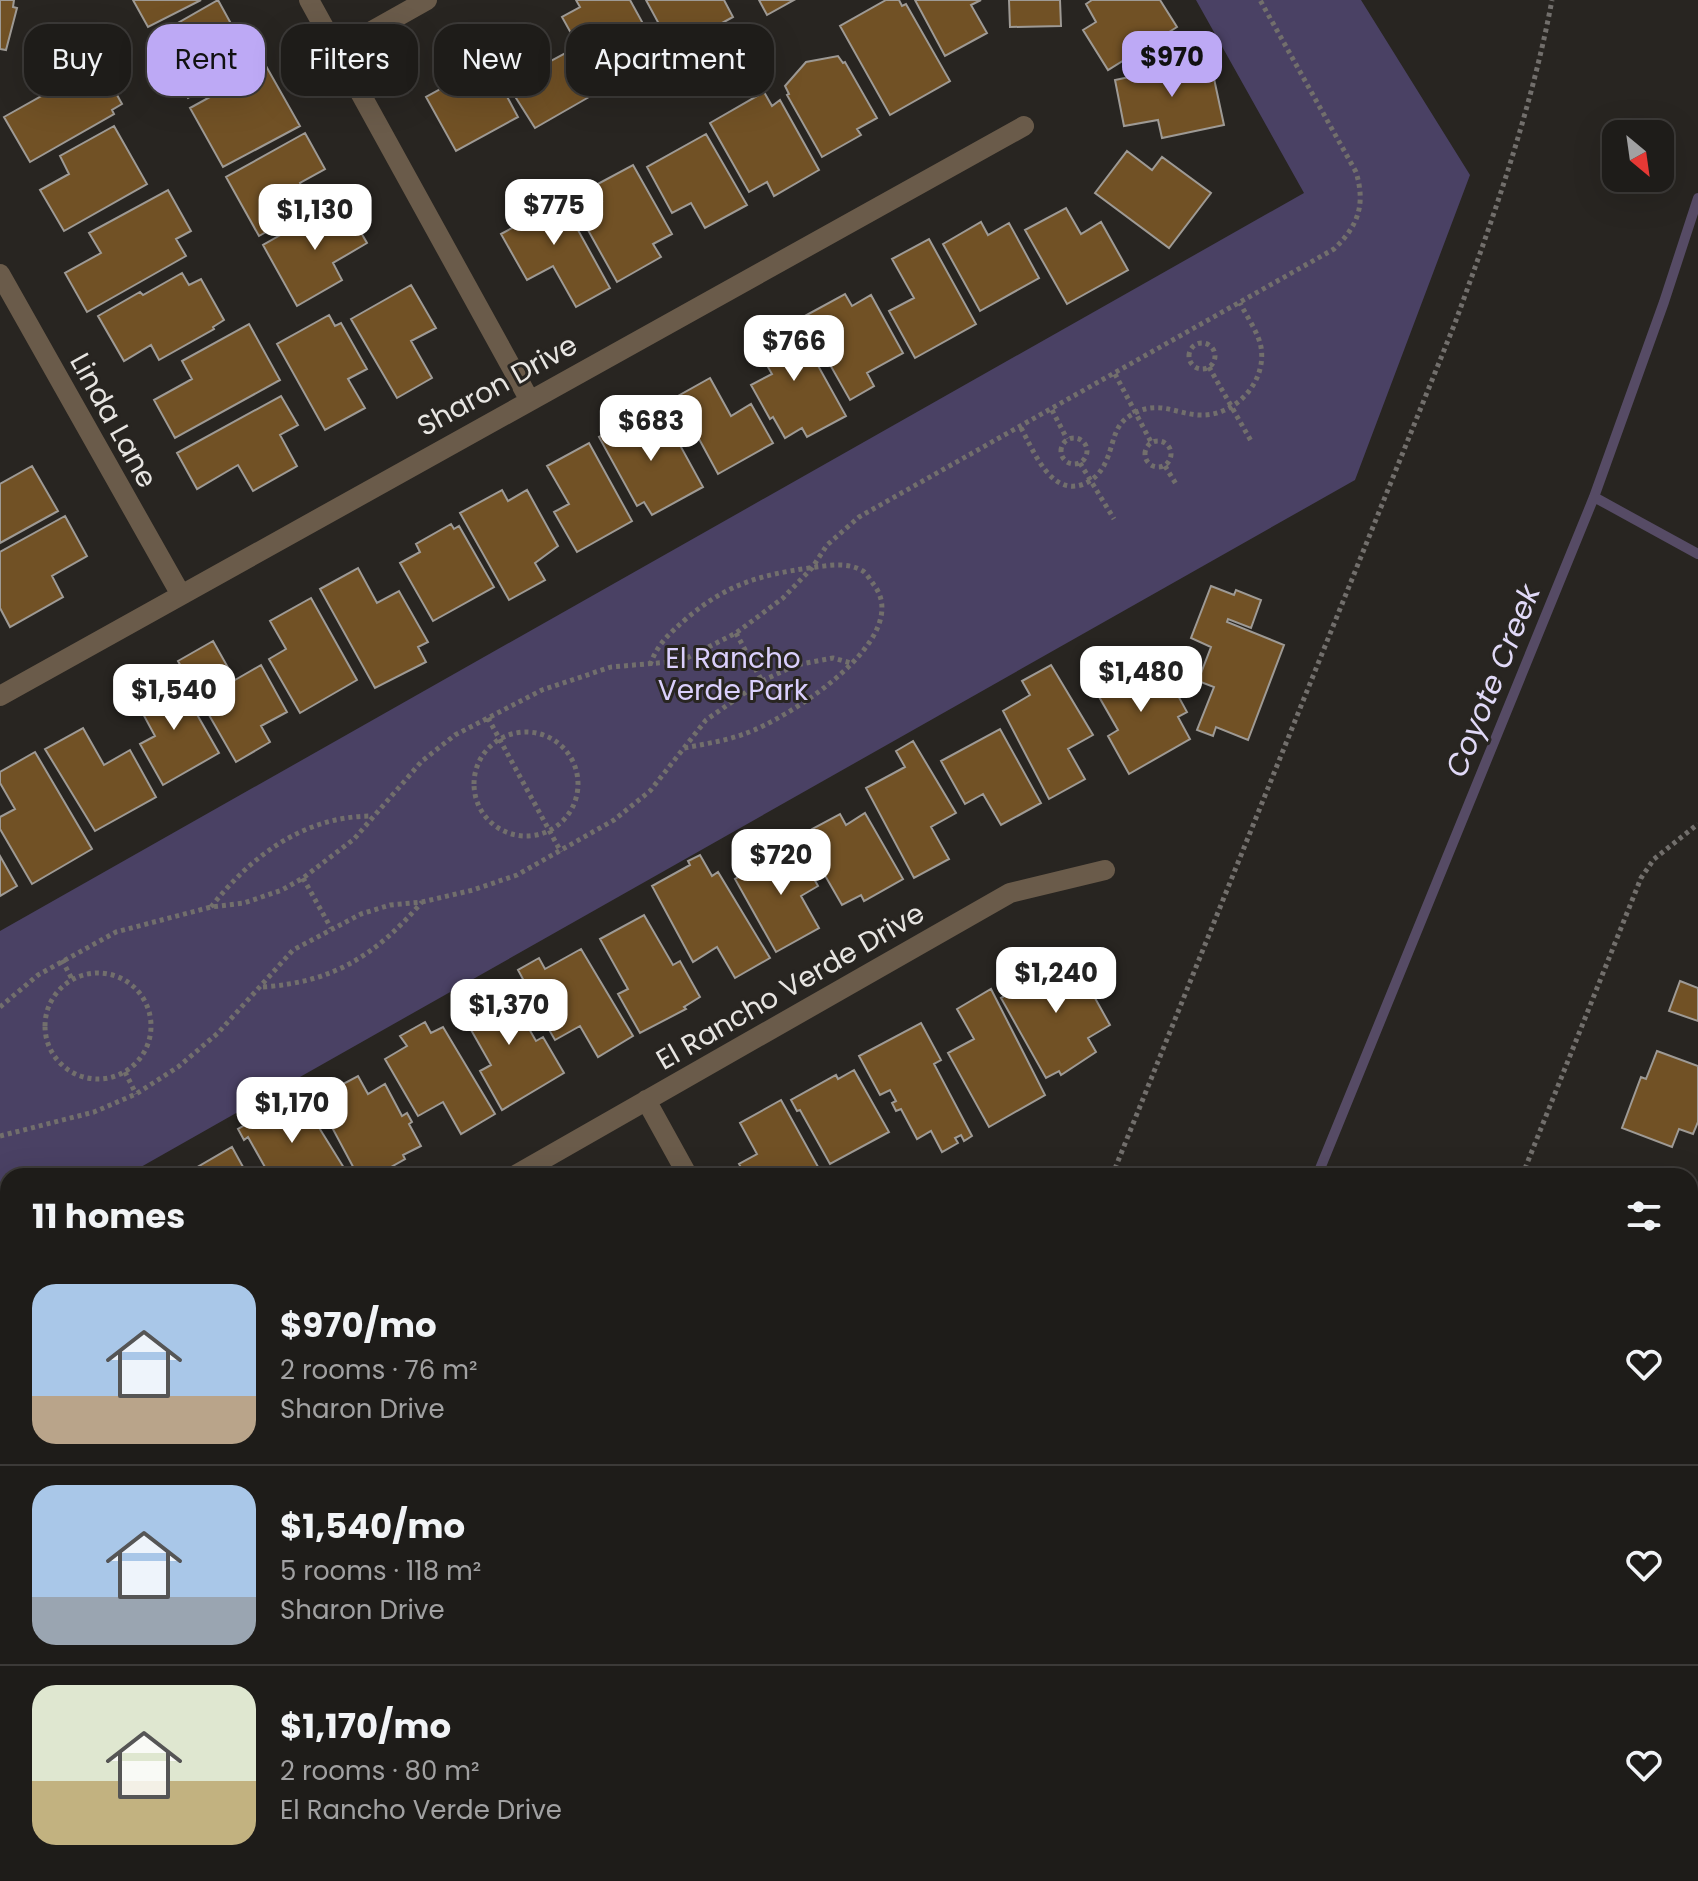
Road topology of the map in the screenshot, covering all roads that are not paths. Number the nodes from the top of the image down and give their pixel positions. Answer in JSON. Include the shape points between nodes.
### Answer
{"nodes":[{"id":1,"x":309,"y":0,"type":"edge"},
{"id":2,"x":427,"y":0,"type":"edge"},
{"id":3,"x":323,"y":24,"type":"edge"},
{"id":4,"x":384,"y":24,"type":"edge"},
{"id":5,"x":363,"y":96,"type":"edge"},
{"id":6,"x":1024,"y":126,"type":"dead end"},
{"id":7,"x":0,"y":274,"type":"edge"},
{"id":8,"x":529,"y":399,"type":"junction"},
{"id":9,"x":180,"y":593,"type":"junction"},
{"id":10,"x":0,"y":696,"type":"edge"},
{"id":11,"x":1105,"y":870,"type":"dead end"},
{"id":12,"x":646,"y":1100,"type":"junction"},
{"id":13,"x":528,"y":1168,"type":"edge"},
{"id":14,"x":684,"y":1168,"type":"edge"}],
"edges":[{"from":1,"to":3,"type":"street"},
{"from":2,"to":4,"type":"street"},
{"from":5,"to":8,"type":"street"},
{"from":6,"to":8,"type":"street","name":"Sharon Drive"},
{"from":7,"to":9,"type":"street","name":"Linda Lane"},
{"from":8,"to":9,"type":"street","name":"Sharon Drive"},
{"from":9,"to":10,"type":"street","name":"Sharon Drive"},
{"from":11,"to":12,"type":"street","name":"El Rancho Verde Drive","via":[[1010,893]]},
{"from":12,"to":13,"type":"street","name":"El Rancho Verde Drive"},
{"from":12,"to":14,"type":"street"}]}
